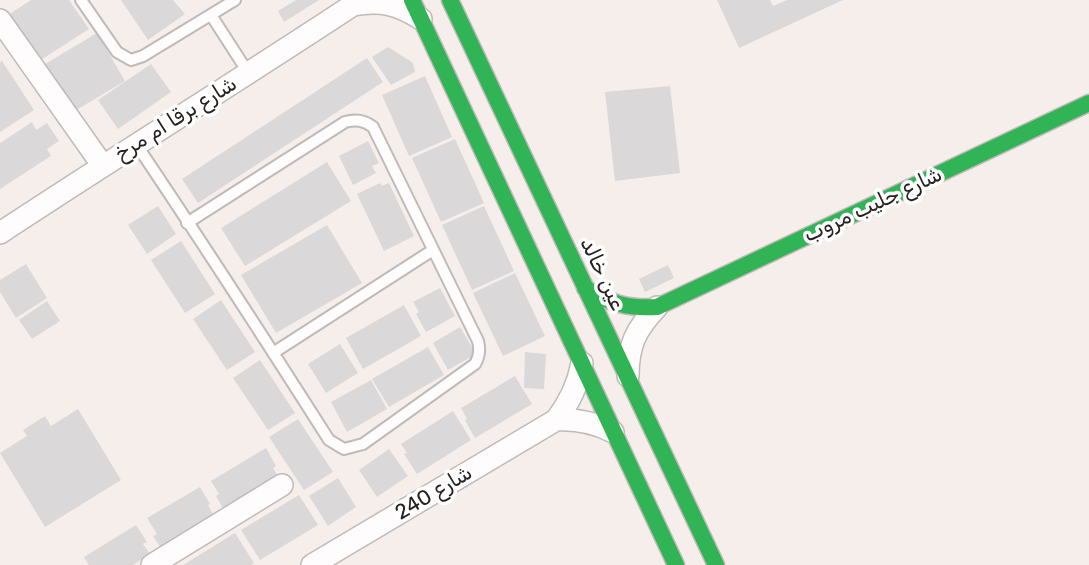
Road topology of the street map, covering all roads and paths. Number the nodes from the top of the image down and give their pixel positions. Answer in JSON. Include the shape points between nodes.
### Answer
{"nodes":[{"id":1,"x":81,"y":0,"type":"edge"},
{"id":2,"x":235,"y":0,"type":"edge"},
{"id":3,"x":412,"y":0,"type":"edge"},
{"id":4,"x":450,"y":0,"type":"edge"},
{"id":5,"x":355,"y":3,"type":"edge"},
{"id":6,"x":211,"y":15,"type":"junction"},
{"id":7,"x":421,"y":19,"type":"junction"},
{"id":8,"x":0,"y":20,"type":"edge"},
{"id":9,"x":249,"y":74,"type":"junction"},
{"id":10,"x":1089,"y":103,"type":"edge"},
{"id":11,"x":136,"y":144,"type":"junction"},
{"id":12,"x":103,"y":166,"type":"junction"},
{"id":13,"x":187,"y":223,"type":"junction"},
{"id":14,"x":0,"y":233,"type":"edge"},
{"id":15,"x":433,"y":250,"type":"junction"},
{"id":16,"x":585,"y":288,"type":"junction"},
{"id":17,"x":657,"y":307,"type":"junction"},
{"id":18,"x":274,"y":353,"type":"junction"},
{"id":19,"x":582,"y":363,"type":"junction"},
{"id":20,"x":627,"y":378,"type":"junction"},
{"id":21,"x":556,"y":420,"type":"junction"},
{"id":22,"x":613,"y":432,"type":"junction"},
{"id":23,"x":282,"y":485,"type":"dead end"},
{"id":24,"x":152,"y":565,"type":"edge"},
{"id":25,"x":312,"y":565,"type":"edge"},
{"id":26,"x":676,"y":565,"type":"edge"},
{"id":27,"x":716,"y":565,"type":"edge"}],
"edges":[{"from":1,"to":6,"type":"lane","via":[[117,52],[131,60]]},
{"from":2,"to":6,"type":"lane"},
{"from":3,"to":7,"type":"street"},
{"from":4,"to":16,"type":"street","name":"عين خالد"},
{"from":5,"to":7,"type":"street","name":"شارع برقا ام مرخ","via":[[388,4]]},
{"from":5,"to":9,"type":"street","name":"شارع برقا ام مرخ"},
{"from":6,"to":9,"type":"lane"},
{"from":7,"to":19,"type":"street"},
{"from":8,"to":12,"type":"street"},
{"from":9,"to":11,"type":"street","name":"شارع برقا ام مرخ"},
{"from":10,"to":17,"type":"street","name":"شارع جليب مروب"},
{"from":11,"to":12,"type":"street","name":"شارع برقا ام مرخ"},
{"from":11,"to":13,"type":"lane"},
{"from":12,"to":14,"type":"street","name":"شارع برقا ام مرخ"},
{"from":13,"to":15,"type":"lane","via":[[345,121],[360,120],[373,127]]},
{"from":13,"to":18,"type":"lane"},
{"from":15,"to":18,"type":"lane"},
{"from":15,"to":18,"type":"lane","via":[[478,341],[478,359],[363,444],[344,449],[329,440]]},
{"from":16,"to":17,"type":"street","name":"شارع جليب مروب","via":[[619,306]]},
{"from":16,"to":20,"type":"street","name":"عين خالد"},
{"from":17,"to":20,"type":"street","name":"شارع جليب مروب","via":[[633,339]]},
{"from":19,"to":21,"type":"street","name":"شارع 240","via":[[573,393]]},
{"from":19,"to":22,"type":"street"},
{"from":20,"to":27,"type":"street","name":"عين خالد"},
{"from":21,"to":22,"type":"street","via":[[586,421]]},
{"from":21,"to":25,"type":"street","name":"شارع 240"},
{"from":22,"to":26,"type":"street"},
{"from":23,"to":24,"type":"street"}]}
